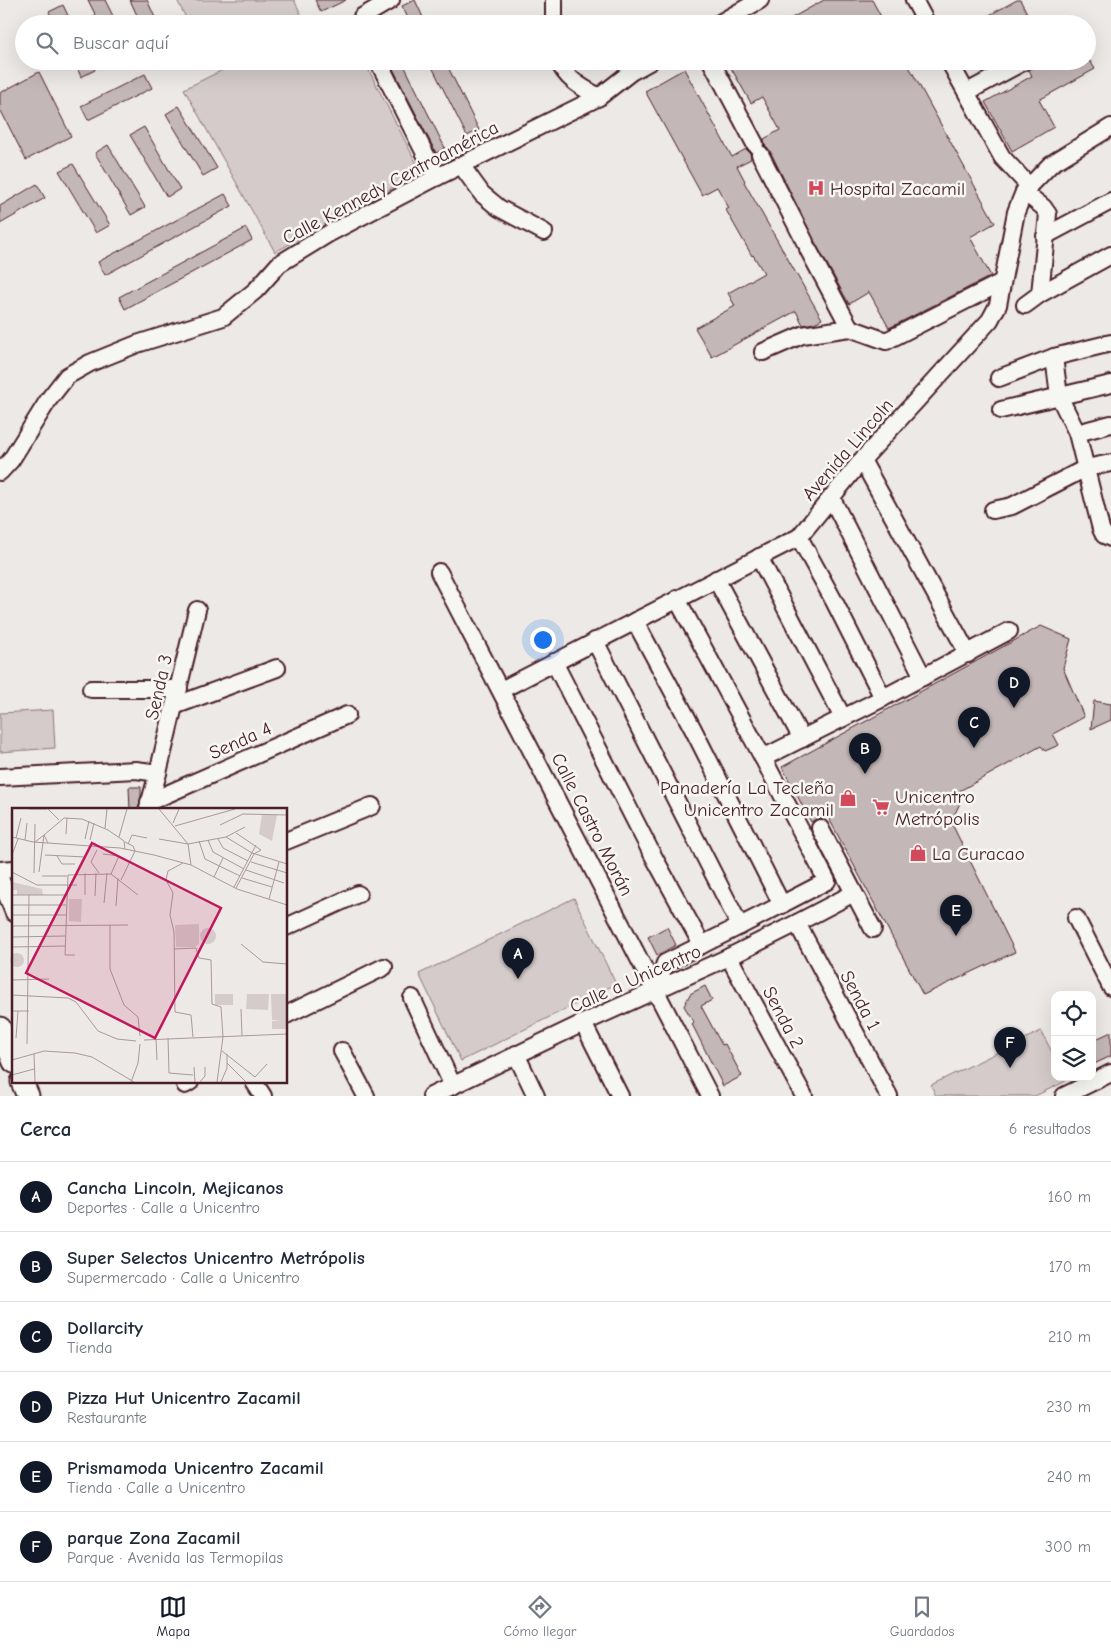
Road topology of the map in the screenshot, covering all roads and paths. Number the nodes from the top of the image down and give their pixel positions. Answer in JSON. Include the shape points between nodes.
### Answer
{"nodes":[{"id":1,"x":391,"y":0,"type":"edge"},
{"id":2,"x":554,"y":0,"type":"edge"},
{"id":3,"x":760,"y":0,"type":"edge"},
{"id":4,"x":914,"y":0,"type":"edge"},
{"id":5,"x":365,"y":15,"type":"edge"},
{"id":6,"x":554,"y":15,"type":"edge"},
{"id":7,"x":734,"y":15,"type":"edge"},
{"id":8,"x":923,"y":15,"type":"edge"},
{"id":9,"x":383,"y":70,"type":"edge"},
{"id":10,"x":562,"y":70,"type":"edge"},
{"id":11,"x":635,"y":70,"type":"edge"},
{"id":12,"x":716,"y":70,"type":"edge"},
{"id":13,"x":954,"y":70,"type":"edge"},
{"id":14,"x":1008,"y":70,"type":"edge"},
{"id":15,"x":967,"y":92,"type":"junction"},
{"id":16,"x":599,"y":97,"type":"junction"},
{"id":17,"x":1111,"y":127,"type":"edge"},
{"id":18,"x":461,"y":165,"type":"junction"},
{"id":19,"x":437,"y":177,"type":"junction"},
{"id":20,"x":1026,"y":189,"type":"junction"},
{"id":21,"x":1111,"y":201,"type":"edge"},
{"id":22,"x":544,"y":232,"type":"dead end"},
{"id":23,"x":1045,"y":236,"type":"junction"},
{"id":24,"x":1111,"y":255,"type":"edge"},
{"id":25,"x":1002,"y":282,"type":"junction"},
{"id":26,"x":1040,"y":294,"type":"junction"},
{"id":27,"x":1025,"y":305,"type":"dead end"},
{"id":28,"x":850,"y":328,"type":"junction"},
{"id":29,"x":1111,"y":343,"type":"edge"},
{"id":30,"x":763,"y":352,"type":"dead end"},
{"id":31,"x":1054,"y":357,"type":"junction"},
{"id":32,"x":999,"y":378,"type":"dead end"},
{"id":33,"x":1111,"y":384,"type":"edge"},
{"id":34,"x":1059,"y":396,"type":"junction"},
{"id":35,"x":1001,"y":410,"type":"dead end"},
{"id":36,"x":1111,"y":424,"type":"edge"},
{"id":37,"x":1077,"y":433,"type":"junction"},
{"id":38,"x":862,"y":460,"type":"junction"},
{"id":39,"x":1111,"y":463,"type":"edge"},
{"id":40,"x":1086,"y":468,"type":"junction"},
{"id":41,"x":0,"y":472,"type":"edge"},
{"id":42,"x":831,"y":497,"type":"junction"},
{"id":43,"x":1104,"y":507,"type":"edge"},
{"id":44,"x":993,"y":510,"type":"dead end"},
{"id":45,"x":798,"y":537,"type":"junction"},
{"id":46,"x":1111,"y":538,"type":"edge"},
{"id":47,"x":759,"y":557,"type":"junction"},
{"id":48,"x":439,"y":572,"type":"dead end"},
{"id":49,"x":716,"y":579,"type":"junction"},
{"id":50,"x":677,"y":599,"type":"junction"},
{"id":51,"x":197,"y":610,"type":"dead end"},
{"id":52,"x":635,"y":621,"type":"junction"},
{"id":53,"x":1009,"y":631,"type":"dead end"},
{"id":54,"x":594,"y":641,"type":"junction"},
{"id":55,"x":968,"y":654,"type":"junction"},
{"id":56,"x":554,"y":662,"type":"junction"},
{"id":57,"x":277,"y":668,"type":"dead end"},
{"id":58,"x":923,"y":677,"type":"junction"},
{"id":59,"x":91,"y":689,"type":"dead end"},
{"id":60,"x":179,"y":689,"type":"junction"},
{"id":61,"x":501,"y":690,"type":"junction"},
{"id":62,"x":883,"y":698,"type":"junction"},
{"id":63,"x":174,"y":706,"type":"junction"},
{"id":64,"x":347,"y":715,"type":"dead end"},
{"id":65,"x":843,"y":718,"type":"junction"},
{"id":66,"x":802,"y":739,"type":"junction"},
{"id":67,"x":763,"y":758,"type":"junction"},
{"id":68,"x":158,"y":773,"type":"junction"},
{"id":69,"x":0,"y":777,"type":"edge"},
{"id":70,"x":148,"y":806,"type":"edge"},
{"id":71,"x":372,"y":806,"type":"dead end"},
{"id":72,"x":820,"y":828,"type":"dead end"},
{"id":73,"x":288,"y":840,"type":"edge"},
{"id":74,"x":0,"y":878,"type":"edge"},
{"id":75,"x":854,"y":893,"type":"junction"},
{"id":76,"x":358,"y":894,"type":"dead end"},
{"id":77,"x":782,"y":905,"type":"junction"},
{"id":78,"x":12,"y":908,"type":"edge"},
{"id":79,"x":1076,"y":918,"type":"dead end"},
{"id":80,"x":797,"y":923,"type":"junction"},
{"id":81,"x":288,"y":926,"type":"edge"},
{"id":82,"x":740,"y":926,"type":"junction"},
{"id":83,"x":873,"y":929,"type":"dead end"},
{"id":84,"x":702,"y":945,"type":"junction"},
{"id":85,"x":729,"y":957,"type":"junction"},
{"id":86,"x":384,"y":967,"type":"dead end"},
{"id":87,"x":1111,"y":987,"type":"edge"},
{"id":88,"x":656,"y":990,"type":"junction"},
{"id":89,"x":412,"y":998,"type":"dead end"},
{"id":90,"x":288,"y":1014,"type":"edge"},
{"id":91,"x":583,"y":1023,"type":"junction"},
{"id":92,"x":0,"y":1028,"type":"edge"},
{"id":93,"x":342,"y":1051,"type":"dead end"},
{"id":94,"x":516,"y":1054,"type":"junction"},
{"id":95,"x":12,"y":1057,"type":"edge"},
{"id":96,"x":1111,"y":1073,"type":"edge"},
{"id":97,"x":23,"y":1084,"type":"edge"},
{"id":98,"x":255,"y":1084,"type":"edge"},
{"id":99,"x":450,"y":1090,"type":"edge"},
{"id":100,"x":28,"y":1096,"type":"edge"},
{"id":101,"x":263,"y":1096,"type":"edge"},
{"id":102,"x":366,"y":1096,"type":"edge"},
{"id":103,"x":431,"y":1096,"type":"edge"},
{"id":104,"x":536,"y":1096,"type":"edge"},
{"id":105,"x":620,"y":1096,"type":"edge"},
{"id":106,"x":710,"y":1096,"type":"edge"},
{"id":107,"x":804,"y":1096,"type":"edge"},
{"id":108,"x":889,"y":1096,"type":"edge"},
{"id":109,"x":1064,"y":1096,"type":"edge"}],
"edges":[{"from":1,"to":5,"type":"street"},
{"from":2,"to":6,"type":"street"},
{"from":3,"to":7,"type":"street"},
{"from":4,"to":8,"type":"street"},
{"from":9,"to":19,"type":"street"},
{"from":10,"to":16,"type":"street"},
{"from":11,"to":16,"type":"street","name":"Calle Kennedy Centroamérica"},
{"from":12,"to":28,"type":"street"},
{"from":13,"to":15,"type":"street"},
{"from":14,"to":15,"type":"street"},
{"from":15,"to":20,"type":"street","via":[[1002,157]]},
{"from":16,"to":18,"type":"street","name":"Calle Kennedy Centroamérica"},
{"from":17,"to":20,"type":"street","name":"Avenida Lincoln","via":[[1051,164]]},
{"from":18,"to":19,"type":"street","name":"Calle Kennedy Centroamérica"},
{"from":18,"to":22,"type":"street","via":[[482,194],[498,208]]},
{"from":19,"to":41,"type":"street","name":"Calle Kennedy Centroamérica","via":[[328,234],[279,264],[256,290],[223,317],[137,344],[67,376],[49,398],[12,460]]},
{"from":20,"to":23,"type":"street","via":[[1047,211]]},
{"from":20,"to":25,"type":"street","name":"Avenida Lincoln","via":[[1016,212]]},
{"from":21,"to":23,"type":"street"},
{"from":23,"to":26,"type":"street"},
{"from":24,"to":26,"type":"street"},
{"from":25,"to":28,"type":"street","via":[[886,341]]},
{"from":25,"to":38,"type":"street","name":"Avenida Lincoln","via":[[998,305],[990,320]]},
{"from":26,"to":27,"type":"street"},
{"from":28,"to":30,"type":"street","via":[[802,334]]},
{"from":29,"to":31,"type":"street"},
{"from":31,"to":32,"type":"street"},
{"from":31,"to":34,"type":"street"},
{"from":33,"to":34,"type":"street"},
{"from":34,"to":35,"type":"street"},
{"from":34,"to":37,"type":"street"},
{"from":36,"to":37,"type":"street"},
{"from":37,"to":40,"type":"street"},
{"from":38,"to":42,"type":"street","name":"Avenida Lincoln"},
{"from":38,"to":55,"type":"street"},
{"from":39,"to":40,"type":"street"},
{"from":40,"to":43,"type":"street"},
{"from":40,"to":44,"type":"street","via":[[1041,493],[1012,506]]},
{"from":42,"to":45,"type":"street","name":"Avenida Lincoln"},
{"from":42,"to":58,"type":"street"},
{"from":43,"to":46,"type":"street","via":[[1101,529]]},
{"from":45,"to":47,"type":"street","name":"Avenida Lincoln"},
{"from":45,"to":62,"type":"street"},
{"from":47,"to":49,"type":"street","name":"Avenida Lincoln"},
{"from":47,"to":65,"type":"street"},
{"from":48,"to":61,"type":"street","name":"Calle Castro Morán"},
{"from":49,"to":50,"type":"street","name":"Avenida Lincoln"},
{"from":49,"to":66,"type":"street"},
{"from":50,"to":52,"type":"street","name":"Avenida Lincoln"},
{"from":50,"to":67,"type":"street"},
{"from":51,"to":60,"type":"street","name":"Senda 3"},
{"from":52,"to":54,"type":"street","name":"Avenida Lincoln"},
{"from":52,"to":77,"type":"street"},
{"from":53,"to":55,"type":"street"},
{"from":54,"to":56,"type":"street","name":"Avenida Lincoln"},
{"from":54,"to":82,"type":"street"},
{"from":55,"to":58,"type":"street"},
{"from":56,"to":61,"type":"street","name":"Avenida Lincoln"},
{"from":56,"to":84,"type":"street"},
{"from":57,"to":63,"type":"street"},
{"from":58,"to":62,"type":"street"},
{"from":59,"to":60,"type":"street"},
{"from":60,"to":63,"type":"street","name":"Senda 3"},
{"from":61,"to":88,"type":"street","name":"Calle Castro Morán"},
{"from":62,"to":65,"type":"street"},
{"from":63,"to":68,"type":"street","name":"Senda 3"},
{"from":64,"to":70,"type":"street","name":"Senda 4"},
{"from":65,"to":66,"type":"street"},
{"from":66,"to":67,"type":"street"},
{"from":67,"to":77,"type":"street","via":[[827,881]]},
{"from":68,"to":69,"type":"street","via":[[136,770]]},
{"from":68,"to":70,"type":"street"},
{"from":71,"to":73,"type":"street"},
{"from":72,"to":75,"type":"street"},
{"from":74,"to":78,"type":"street"},
{"from":75,"to":80,"type":"street","name":"Calle a Unicentro"},
{"from":75,"to":83,"type":"street"},
{"from":76,"to":81,"type":"street"},
{"from":77,"to":82,"type":"street"},
{"from":79,"to":87,"type":"street"},
{"from":80,"to":85,"type":"street","name":"Calle a Unicentro"},
{"from":80,"to":108,"type":"street","name":"Senda 1"},
{"from":82,"to":84,"type":"street"},
{"from":84,"to":88,"type":"street","via":[[664,963]]},
{"from":85,"to":88,"type":"street","name":"Calle a Unicentro"},
{"from":85,"to":107,"type":"street","name":"Senda 2"},
{"from":86,"to":90,"type":"street"},
{"from":88,"to":91,"type":"street","name":"Calle a Unicentro"},
{"from":88,"to":106,"type":"street","name":"Calle Castro Morán"},
{"from":89,"to":99,"type":"street"},
{"from":91,"to":94,"type":"street","name":"Calle a Unicentro"},
{"from":91,"to":105,"type":"street"},
{"from":92,"to":95,"type":"main road"},
{"from":93,"to":102,"type":"street"},
{"from":94,"to":99,"type":"street","name":"Calle a Unicentro"},
{"from":94,"to":104,"type":"street"},
{"from":96,"to":109,"type":"street"},
{"from":97,"to":100,"type":"main road"},
{"from":98,"to":101,"type":"street"},
{"from":99,"to":103,"type":"street","name":"Calle a Unicentro"}]}
